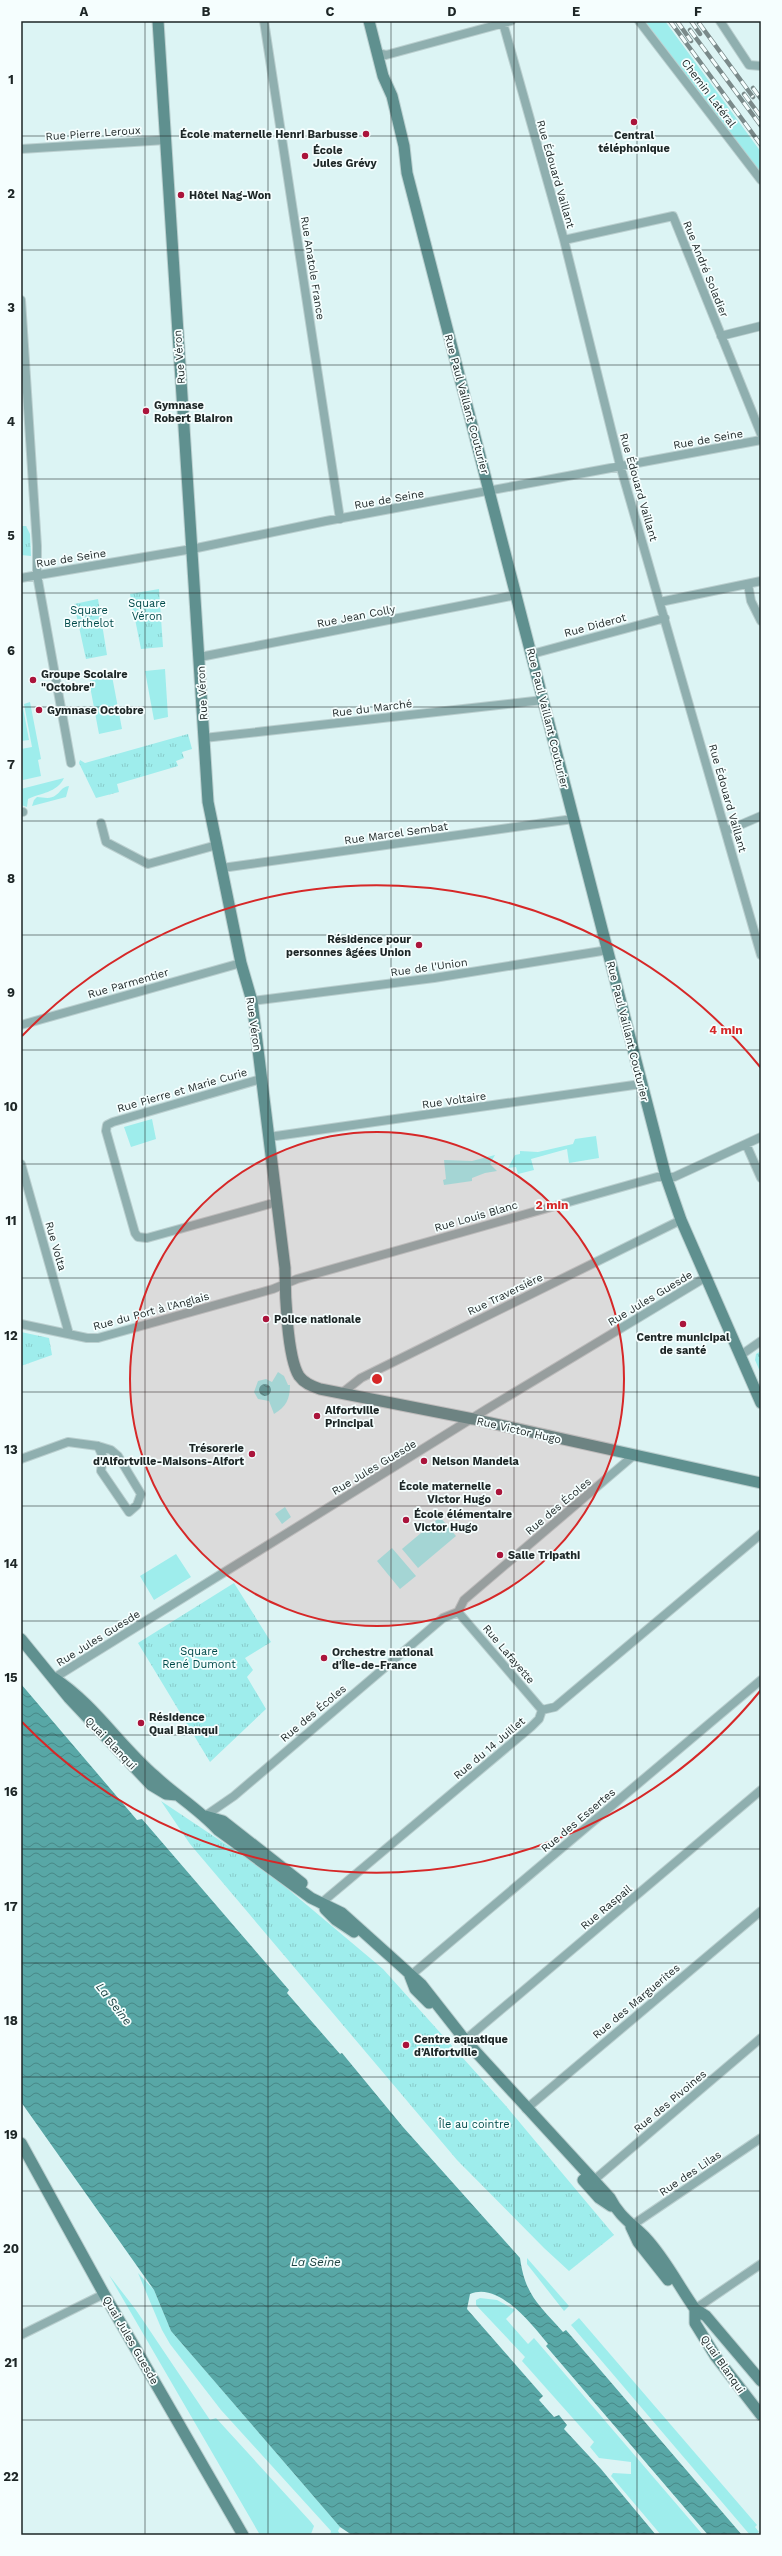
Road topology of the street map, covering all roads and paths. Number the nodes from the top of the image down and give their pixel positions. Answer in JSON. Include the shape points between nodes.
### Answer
{"nodes":[{"id":1,"x":158,"y":21,"type":"edge"},
{"id":2,"x":264,"y":21,"type":"edge"},
{"id":3,"x":369,"y":21,"type":"edge"},
{"id":4,"x":511,"y":21,"type":"edge"},
{"id":5,"x":639,"y":21,"type":"edge"},
{"id":6,"x":720,"y":21,"type":"edge"},
{"id":7,"x":503,"y":23,"type":"junction"},
{"id":8,"x":377,"y":54,"type":"junction"},
{"id":9,"x":761,"y":66,"type":"edge"},
{"id":10,"x":166,"y":140,"type":"junction"},
{"id":11,"x":21,"y":149,"type":"edge"},
{"id":12,"x":761,"y":180,"type":"edge"},
{"id":13,"x":564,"y":240,"type":"junction"},
{"id":14,"x":21,"y":300,"type":"edge"},
{"id":15,"x":761,"y":326,"type":"edge"},
{"id":16,"x":721,"y":336,"type":"junction"},
{"id":17,"x":761,"y":434,"type":"edge"},
{"id":18,"x":761,"y":440,"type":"edge"},
{"id":19,"x":620,"y":465,"type":"junction"},
{"id":20,"x":490,"y":491,"type":"junction"},
{"id":21,"x":340,"y":519,"type":"junction"},
{"id":22,"x":192,"y":549,"type":"junction"},
{"id":23,"x":37,"y":575,"type":"junction"},
{"id":24,"x":21,"y":578,"type":"edge"},
{"id":25,"x":761,"y":581,"type":"edge"},
{"id":26,"x":748,"y":584,"type":"junction"},
{"id":27,"x":516,"y":595,"type":"junction"},
{"id":28,"x":660,"y":602,"type":"junction"},
{"id":29,"x":665,"y":618,"type":"junction"},
{"id":30,"x":761,"y":621,"type":"edge"},
{"id":31,"x":532,"y":654,"type":"junction"},
{"id":32,"x":200,"y":657,"type":"junction"},
{"id":33,"x":543,"y":700,"type":"junction"},
{"id":34,"x":204,"y":738,"type":"junction"},
{"id":35,"x":71,"y":763,"type":"dead end"},
{"id":36,"x":761,"y":816,"type":"edge"},
{"id":37,"x":573,"y":818,"type":"junction"},
{"id":38,"x":101,"y":824,"type":"dead end"},
{"id":39,"x":726,"y":830,"type":"junction"},
{"id":40,"x":217,"y":845,"type":"junction"},
{"id":41,"x":222,"y":868,"type":"junction"},
{"id":42,"x":608,"y":950,"type":"junction"},
{"id":43,"x":761,"y":955,"type":"edge"},
{"id":44,"x":241,"y":963,"type":"junction"},
{"id":45,"x":252,"y":1001,"type":"junction"},
{"id":46,"x":21,"y":1025,"type":"edge"},
{"id":47,"x":261,"y":1079,"type":"junction"},
{"id":48,"x":641,"y":1084,"type":"junction"},
{"id":49,"x":269,"y":1137,"type":"junction"},
{"id":50,"x":761,"y":1137,"type":"edge"},
{"id":51,"x":746,"y":1144,"type":"junction"},
{"id":52,"x":21,"y":1164,"type":"edge"},
{"id":53,"x":666,"y":1177,"type":"junction"},
{"id":54,"x":761,"y":1178,"type":"edge"},
{"id":55,"x":277,"y":1202,"type":"junction"},
{"id":56,"x":681,"y":1220,"type":"junction"},
{"id":57,"x":706,"y":1278,"type":"junction"},
{"id":58,"x":285,"y":1284,"type":"junction"},
{"id":59,"x":21,"y":1324,"type":"edge"},
{"id":60,"x":69,"y":1334,"type":"junction"},
{"id":61,"x":761,"y":1341,"type":"edge"},
{"id":62,"x":740,"y":1355,"type":"junction"},
{"id":63,"x":293,"y":1358,"type":"joint"},
{"id":64,"x":342,"y":1393,"type":"junction"},
{"id":65,"x":761,"y":1403,"type":"edge"},
{"id":66,"x":473,"y":1419,"type":"junction"},
{"id":67,"x":98,"y":1446,"type":"junction"},
{"id":68,"x":633,"y":1456,"type":"junction"},
{"id":69,"x":21,"y":1459,"type":"edge"},
{"id":70,"x":761,"y":1483,"type":"edge"},
{"id":71,"x":761,"y":1534,"type":"edge"},
{"id":72,"x":458,"y":1612,"type":"junction"},
{"id":73,"x":21,"y":1639,"type":"edge"},
{"id":74,"x":54,"y":1678,"type":"junction"},
{"id":75,"x":761,"y":1680,"type":"edge"},
{"id":76,"x":542,"y":1710,"type":"junction"},
{"id":77,"x":761,"y":1790,"type":"edge"},
{"id":78,"x":205,"y":1816,"type":"junction"},
{"id":79,"x":320,"y":1904,"type":"junction"},
{"id":80,"x":761,"y":1911,"type":"edge"},
{"id":81,"x":410,"y":1976,"type":"junction"},
{"id":82,"x":761,"y":2038,"type":"edge"},
{"id":83,"x":465,"y":2040,"type":"junction"},
{"id":84,"x":526,"y":2109,"type":"junction"},
{"id":85,"x":536,"y":2120,"type":"junction"},
{"id":86,"x":761,"y":2138,"type":"edge"},
{"id":87,"x":21,"y":2143,"type":"edge"},
{"id":88,"x":594,"y":2180,"type":"junction"},
{"id":89,"x":615,"y":2208,"type":"junction"},
{"id":90,"x":631,"y":2226,"type":"junction"},
{"id":91,"x":761,"y":2264,"type":"edge"},
{"id":92,"x":104,"y":2294,"type":"junction"},
{"id":93,"x":695,"y":2309,"type":"junction"},
{"id":94,"x":21,"y":2334,"type":"edge"},
{"id":95,"x":761,"y":2381,"type":"edge"},
{"id":96,"x":761,"y":2416,"type":"edge"},
{"id":97,"x":243,"y":2535,"type":"edge"}],
"edges":[{"from":1,"to":10,"type":"street","name":"Rue Véron"},
{"from":2,"to":21,"type":"street","name":"Rue Anatole France"},
{"from":3,"to":8,"type":"street","name":"Rue Paul Vaillant Couturier"},
{"from":4,"to":7,"type":"street"},
{"from":5,"to":12,"type":"street","name":"Chemin Latéral"},
{"from":6,"to":9,"type":"street","via":[[749,65]]},
{"from":7,"to":8,"type":"street","via":[[386,54]]},
{"from":7,"to":13,"type":"street","name":"Rue Édouard Vaillant"},
{"from":8,"to":20,"type":"street","name":"Rue Paul Vaillant Couturier","via":[[392,96],[404,146],[407,173]]},
{"from":10,"to":11,"type":"street","name":"Rue Pierre Leroux"},
{"from":10,"to":22,"type":"street","name":"Rue Véron"},
{"from":13,"to":16,"type":"street","name":"Rue André Soladier","via":[[673,216]]},
{"from":13,"to":19,"type":"street","name":"Rue Édouard Vaillant"},
{"from":14,"to":23,"type":"street"},
{"from":15,"to":16,"type":"street"},
{"from":16,"to":17,"type":"street","name":"Rue André Soladier"},
{"from":18,"to":19,"type":"street","name":"Rue de Seine"},
{"from":19,"to":20,"type":"street","name":"Rue de Seine"},
{"from":19,"to":28,"type":"street","name":"Rue Édouard Vaillant"},
{"from":20,"to":21,"type":"street","name":"Rue de Seine"},
{"from":20,"to":27,"type":"street","name":"Rue Paul Vaillant Couturier"},
{"from":21,"to":22,"type":"street","name":"Rue de Seine"},
{"from":22,"to":23,"type":"street","name":"Rue de Seine"},
{"from":22,"to":32,"type":"street","name":"Rue Véron"},
{"from":23,"to":24,"type":"street","name":"Rue de Seine"},
{"from":23,"to":35,"type":"street"},
{"from":25,"to":26,"type":"street"},
{"from":26,"to":28,"type":"street"},
{"from":26,"to":30,"type":"street","via":[[751,601]]},
{"from":27,"to":31,"type":"street","name":"Rue Paul Vaillant Couturier"},
{"from":27,"to":32,"type":"street","name":"Rue Jean Colly"},
{"from":28,"to":29,"type":"street","name":"Rue Édouard Vaillant"},
{"from":29,"to":31,"type":"street","name":"Rue Diderot"},
{"from":29,"to":39,"type":"street","name":"Rue Édouard Vaillant"},
{"from":31,"to":33,"type":"street","name":"Rue Paul Vaillant Couturier"},
{"from":32,"to":34,"type":"street","name":"Rue Véron"},
{"from":33,"to":34,"type":"street","name":"Rue du Marché"},
{"from":33,"to":37,"type":"street","name":"Rue Paul Vaillant Couturier"},
{"from":34,"to":40,"type":"street","name":"Rue Véron","via":[[208,802]]},
{"from":36,"to":39,"type":"street"},
{"from":37,"to":41,"type":"street","name":"Rue Marcel Sembat"},
{"from":37,"to":42,"type":"street","name":"Rue Paul Vaillant Couturier"},
{"from":38,"to":40,"type":"street","via":[[106,842],[148,864]]},
{"from":39,"to":43,"type":"street","name":"Rue Édouard Vaillant"},
{"from":40,"to":41,"type":"street","name":"Rue Véron"},
{"from":41,"to":44,"type":"street","name":"Rue Véron"},
{"from":42,"to":45,"type":"street","name":"Rue de l'Union","via":[[434,978]]},
{"from":42,"to":48,"type":"street","name":"Rue Paul Vaillant Couturier"},
{"from":44,"to":45,"type":"street","name":"Rue Véron"},
{"from":44,"to":46,"type":"street","name":"Rue Parmentier"},
{"from":45,"to":47,"type":"street","name":"Rue Véron"},
{"from":47,"to":49,"type":"street","name":"Rue Véron"},
{"from":47,"to":55,"type":"street","name":"Rue Pierre et Marie Curie","via":[[114,1122],[107,1125],[106,1131],[138,1237],[152,1237]]},
{"from":48,"to":49,"type":"street","name":"Rue Voltaire"},
{"from":48,"to":53,"type":"street","name":"Rue Paul Vaillant Couturier"},
{"from":49,"to":55,"type":"street","name":"Rue Véron"},
{"from":50,"to":51,"type":"street","name":"Rue Louis Blanc"},
{"from":51,"to":53,"type":"street","name":"Rue Louis Blanc","via":[[674,1178]]},
{"from":51,"to":54,"type":"street"},
{"from":52,"to":60,"type":"street","name":"Rue Volta"},
{"from":53,"to":56,"type":"street","name":"Rue Paul Vaillant Couturier"},
{"from":53,"to":58,"type":"street","name":"Rue Louis Blanc","via":[[657,1177],[514,1216]]},
{"from":55,"to":58,"type":"street","name":"Rue Véron"},
{"from":56,"to":57,"type":"street","name":"Rue Paul Vaillant Couturier"},
{"from":56,"to":64,"type":"street","name":"Rue Traversière","via":[[361,1378]]},
{"from":57,"to":62,"type":"street","name":"Rue Paul Vaillant Couturier"},
{"from":57,"to":66,"type":"street","name":"Rue Jules Guesde"},
{"from":58,"to":60,"type":"street","name":"Rue du Port à l'Anglais","via":[[98,1338]]},
{"from":58,"to":63,"type":"street","name":"Rue Véron"},
{"from":59,"to":60,"type":"street","name":"Rue du Port à l'Anglais"},
{"from":61,"to":62,"type":"street"},
{"from":62,"to":65,"type":"street","name":"Rue Paul Vaillant Couturier"},
{"from":63,"to":64,"type":"street","name":"Rue Victor Hugo","via":[[295,1368],[304,1382],[320,1389]]},
{"from":64,"to":66,"type":"street","name":"Rue Victor Hugo"},
{"from":66,"to":68,"type":"street","name":"Rue Victor Hugo"},
{"from":66,"to":74,"type":"street","name":"Rue Jules Guesde"},
{"from":67,"to":67,"type":"street","via":[[103,1457],[101,1470],[128,1512],[137,1505],[142,1494],[118,1456],[111,1450]]},
{"from":67,"to":69,"type":"street","via":[[68,1442]]},
{"from":68,"to":70,"type":"street","name":"Rue Victor Hugo"},
{"from":68,"to":72,"type":"street","name":"Rue des Écoles","via":[[464,1600]]},
{"from":71,"to":76,"type":"street","via":[[555,1707]]},
{"from":72,"to":76,"type":"street","name":"Rue Lafayette"},
{"from":72,"to":78,"type":"street","name":"Rue des Écoles","via":[[444,1618],[234,1796]]},
{"from":73,"to":74,"type":"street","name":"Quai Blanqui"},
{"from":74,"to":78,"type":"street","name":"Quai Blanqui","via":[[75,1692],[155,1777]]},
{"from":75,"to":81,"type":"street","name":"Rue des Essertes"},
{"from":76,"to":79,"type":"street","name":"Rue du 14 Juillet","via":[[539,1719],[531,1727]]},
{"from":77,"to":83,"type":"street","name":"Rue Raspail"},
{"from":78,"to":79,"type":"street","name":"Quai Blanqui","via":[[218,1830]]},
{"from":79,"to":81,"type":"street","name":"Quai Blanqui","via":[[342,1913]]},
{"from":80,"to":84,"type":"street","name":"Rue des Marguerites"},
{"from":81,"to":83,"type":"street","name":"Quai Blanqui","via":[[415,1989]]},
{"from":82,"to":88,"type":"street","name":"Rue des Pivoines"},
{"from":83,"to":84,"type":"street","name":"Quai Blanqui"},
{"from":84,"to":85,"type":"street","name":"Quai Blanqui"},
{"from":85,"to":88,"type":"street","name":"Quai Blanqui","via":[[544,2125]]},
{"from":85,"to":89,"type":"street","name":"Quai Blanqui","via":[[539,2129],[599,2198]]},
{"from":86,"to":90,"type":"street","name":"Rue des Lilas"},
{"from":87,"to":92,"type":"street","name":"Quai Jules Guesde"},
{"from":88,"to":89,"type":"street","name":"Quai Blanqui"},
{"from":89,"to":90,"type":"street","name":"Quai Blanqui"},
{"from":90,"to":93,"type":"street","name":"Quai Blanqui","via":[[638,2242],[668,2280],[678,2284]]},
{"from":91,"to":93,"type":"street"},
{"from":92,"to":94,"type":"street"},
{"from":92,"to":97,"type":"street","name":"Quai Jules Guesde"},
{"from":93,"to":95,"type":"street","name":"Quai Blanqui","via":[[706,2316]]},
{"from":93,"to":96,"type":"street","name":"Quai Blanqui","via":[[695,2323],[716,2357]]}]}
